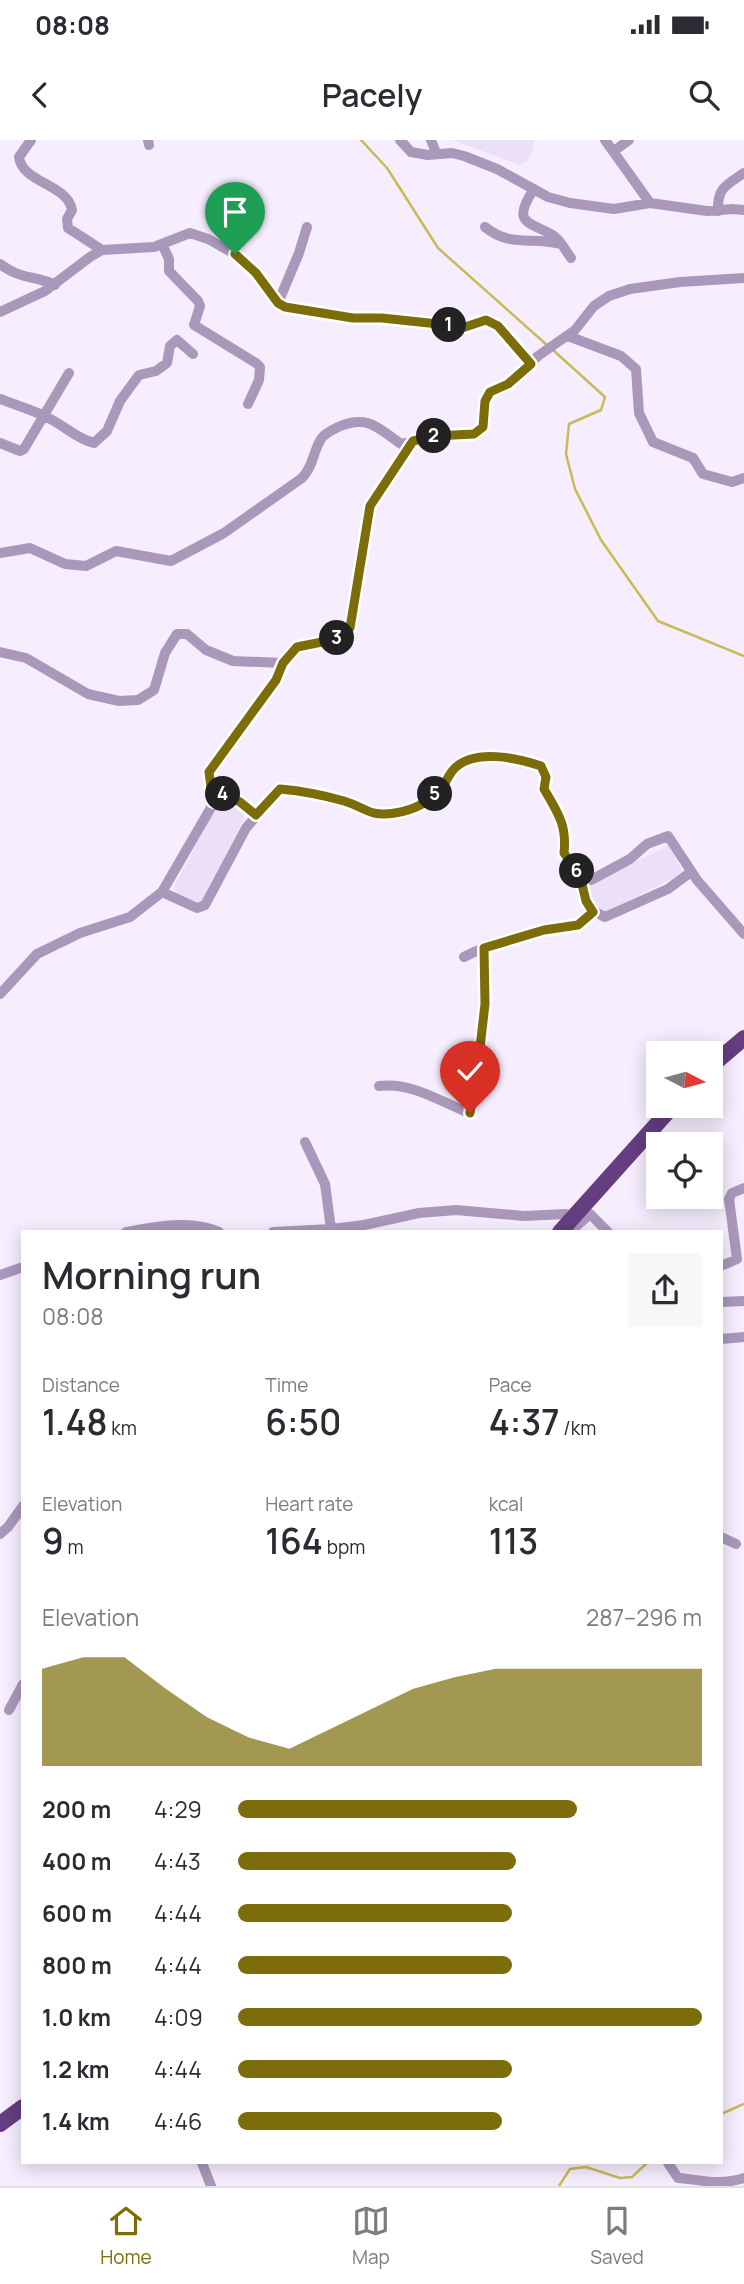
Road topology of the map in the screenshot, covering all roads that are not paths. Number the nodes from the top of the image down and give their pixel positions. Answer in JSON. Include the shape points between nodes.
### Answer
{"nodes":[{"id":1,"x":31,"y":140,"type":"edge"},
{"id":2,"x":400,"y":140,"type":"edge"},
{"id":3,"x":431,"y":140,"type":"edge"},
{"id":4,"x":605,"y":140,"type":"edge"},
{"id":5,"x":629,"y":140,"type":"edge"},
{"id":6,"x":614,"y":151,"type":"junction"},
{"id":7,"x":436,"y":153,"type":"junction"},
{"id":8,"x":744,"y":173,"type":"edge"},
{"id":9,"x":534,"y":189,"type":"junction"},
{"id":10,"x":650,"y":203,"type":"junction"},
{"id":11,"x":744,"y":210,"type":"edge"},
{"id":12,"x":718,"y":211,"type":"junction"},
{"id":13,"x":485,"y":227,"type":"dead end"},
{"id":14,"x":307,"y":228,"type":"dead end"},
{"id":15,"x":162,"y":244,"type":"junction"},
{"id":16,"x":561,"y":244,"type":"junction"},
{"id":17,"x":102,"y":250,"type":"junction"},
{"id":18,"x":571,"y":258,"type":"dead end"},
{"id":19,"x":0,"y":264,"type":"edge"},
{"id":20,"x":744,"y":278,"type":"edge"},
{"id":21,"x":55,"y":285,"type":"junction"},
{"id":22,"x":278,"y":303,"type":"junction"},
{"id":23,"x":0,"y":312,"type":"edge"},
{"id":24,"x":568,"y":336,"type":"junction"},
{"id":25,"x":193,"y":354,"type":"dead end"},
{"id":26,"x":534,"y":360,"type":"junction"},
{"id":27,"x":69,"y":373,"type":"dead end"},
{"id":28,"x":0,"y":399,"type":"edge"},
{"id":29,"x":248,"y":404,"type":"dead end"},
{"id":30,"x":45,"y":416,"type":"junction"},
{"id":31,"x":413,"y":441,"type":"junction"},
{"id":32,"x":0,"y":443,"type":"edge"},
{"id":33,"x":744,"y":478,"type":"edge"},
{"id":34,"x":0,"y":553,"type":"edge"},
{"id":35,"x":0,"y":652,"type":"edge"},
{"id":36,"x":283,"y":663,"type":"junction"},
{"id":37,"x":213,"y":802,"type":"junction"},
{"id":38,"x":256,"y":815,"type":"junction"},
{"id":39,"x":691,"y":872,"type":"junction"},
{"id":40,"x":580,"y":876,"type":"junction"},
{"id":41,"x":162,"y":892,"type":"junction"},
{"id":42,"x":593,"y":912,"type":"junction"},
{"id":43,"x":744,"y":934,"type":"edge"},
{"id":44,"x":484,"y":948,"type":"junction"},
{"id":45,"x":464,"y":957,"type":"dead end"},
{"id":46,"x":0,"y":994,"type":"edge"},
{"id":47,"x":744,"y":1038,"type":"edge"},
{"id":48,"x":723,"y":1056,"type":"edge"},
{"id":49,"x":379,"y":1086,"type":"dead end"},
{"id":50,"x":662,"y":1118,"type":"edge"},
{"id":51,"x":305,"y":1142,"type":"dead end"},
{"id":52,"x":744,"y":1188,"type":"edge"},
{"id":53,"x":565,"y":1226,"type":"edge"},
{"id":54,"x":137,"y":1230,"type":"edge"},
{"id":55,"x":215,"y":1230,"type":"edge"},
{"id":56,"x":331,"y":1230,"type":"joint"},
{"id":57,"x":571,"y":1230,"type":"edge"},
{"id":58,"x":606,"y":1230,"type":"edge"},
{"id":59,"x":723,"y":1265,"type":"edge"},
{"id":60,"x":21,"y":1268,"type":"edge"},
{"id":61,"x":0,"y":1275,"type":"edge"},
{"id":62,"x":744,"y":1301,"type":"edge"},
{"id":63,"x":723,"y":1302,"type":"edge"},
{"id":64,"x":744,"y":1337,"type":"edge"},
{"id":65,"x":723,"y":1339,"type":"edge"},
{"id":66,"x":21,"y":1509,"type":"edge"},
{"id":67,"x":0,"y":1534,"type":"edge"},
{"id":68,"x":723,"y":1538,"type":"edge"},
{"id":69,"x":736,"y":1544,"type":"dead end"},
{"id":70,"x":21,"y":1688,"type":"edge"},
{"id":71,"x":9,"y":1710,"type":"dead end"},
{"id":72,"x":21,"y":2108,"type":"edge"},
{"id":73,"x":0,"y":2124,"type":"edge"},
{"id":74,"x":202,"y":2164,"type":"edge"},
{"id":75,"x":669,"y":2164,"type":"edge"},
{"id":76,"x":744,"y":2178,"type":"edge"},
{"id":77,"x":211,"y":2186,"type":"edge"}],
"edges":[{"from":1,"to":17,"type":"street","via":[[19,157],[23,167],[68,200],[72,210],[68,228]]},
{"from":2,"to":7,"type":"street","via":[[419,155]]},
{"from":3,"to":7,"type":"street"},
{"from":4,"to":6,"type":"street"},
{"from":5,"to":6,"type":"street"},
{"from":6,"to":10,"type":"street"},
{"from":7,"to":9,"type":"street","via":[[464,156]]},
{"from":8,"to":12,"type":"street","via":[[718,194]]},
{"from":9,"to":10,"type":"street","via":[[560,201],[604,208]]},
{"from":9,"to":16,"type":"street","via":[[524,210],[525,221]]},
{"from":10,"to":12,"type":"street"},
{"from":11,"to":12,"type":"street"},
{"from":13,"to":16,"type":"street","via":[[506,240]]},
{"from":14,"to":22,"type":"street"},
{"from":15,"to":17,"type":"street"},
{"from":15,"to":22,"type":"street","via":[[190,233],[224,247],[246,263]]},
{"from":15,"to":29,"type":"street","via":[[169,271],[200,306],[194,325],[260,367],[260,380]]},
{"from":16,"to":18,"type":"street"},
{"from":17,"to":21,"type":"street"},
{"from":19,"to":21,"type":"street","via":[[20,276]]},
{"from":20,"to":24,"type":"street","via":[[618,292],[594,306]]},
{"from":21,"to":23,"type":"street"},
{"from":22,"to":26,"type":"street","via":[[292,310],[353,318],[465,327],[486,320]]},
{"from":24,"to":26,"type":"street"},
{"from":24,"to":33,"type":"street","via":[[621,356],[636,369],[639,413],[653,442],[693,458],[703,474],[732,482]]},
{"from":25,"to":30,"type":"street","via":[[177,340],[170,346],[167,363],[139,375],[120,401],[107,432],[94,443]]},
{"from":26,"to":31,"type":"street","via":[[508,384],[490,392],[483,427],[474,434]]},
{"from":27,"to":30,"type":"street"},
{"from":28,"to":30,"type":"street"},
{"from":30,"to":32,"type":"street","via":[[24,449]]},
{"from":31,"to":34,"type":"street","via":[[401,444],[367,421],[336,428],[323,436],[312,467],[302,478],[224,533],[171,561],[116,551],[86,566],[65,564],[30,548]]},
{"from":31,"to":36,"type":"street","via":[[370,506],[350,628],[337,639],[297,647]]},
{"from":35,"to":36,"type":"street","via":[[26,658],[88,694],[120,701],[138,700],[154,690],[165,653],[177,634],[187,634],[206,650],[233,661]]},
{"from":36,"to":37,"type":"street","via":[[276,680],[209,772]]},
{"from":37,"to":38,"type":"street","via":[[220,792]]},
{"from":37,"to":41,"type":"street"},
{"from":38,"to":40,"type":"street","via":[[280,789],[348,802],[374,814],[397,813],[422,805],[442,788],[454,769],[470,759],[490,755],[541,766],[546,777],[544,789],[566,836],[564,853]]},
{"from":38,"to":41,"type":"street","via":[[205,905],[197,908]]},
{"from":39,"to":40,"type":"street","via":[[668,836],[591,880]]},
{"from":39,"to":42,"type":"street","via":[[668,888],[605,917]]},
{"from":39,"to":43,"type":"street"},
{"from":40,"to":42,"type":"street"},
{"from":41,"to":46,"type":"street","via":[[130,917],[80,933],[37,954]]},
{"from":42,"to":44,"type":"street","via":[[578,925]]},
{"from":44,"to":45,"type":"street"},
{"from":44,"to":49,"type":"street","via":[[485,1004],[471,1112],[405,1086]]},
{"from":47,"to":48,"type":"highway"},
{"from":50,"to":53,"type":"highway"},
{"from":51,"to":56,"type":"street","via":[[325,1184]]},
{"from":52,"to":59,"type":"street","via":[[729,1199],[737,1259]]},
{"from":53,"to":56,"type":"street","via":[[566,1214],[524,1216],[456,1210]]},
{"from":54,"to":55,"type":"street","via":[[196,1226]]},
{"from":57,"to":58,"type":"street","via":[[590,1214]]},
{"from":60,"to":61,"type":"street"},
{"from":62,"to":63,"type":"street"},
{"from":64,"to":65,"type":"street"},
{"from":66,"to":67,"type":"street"},
{"from":68,"to":69,"type":"street"},
{"from":70,"to":71,"type":"street"},
{"from":72,"to":73,"type":"highway"},
{"from":74,"to":77,"type":"street"},
{"from":75,"to":76,"type":"street","via":[[678,2178],[727,2184]]}]}
